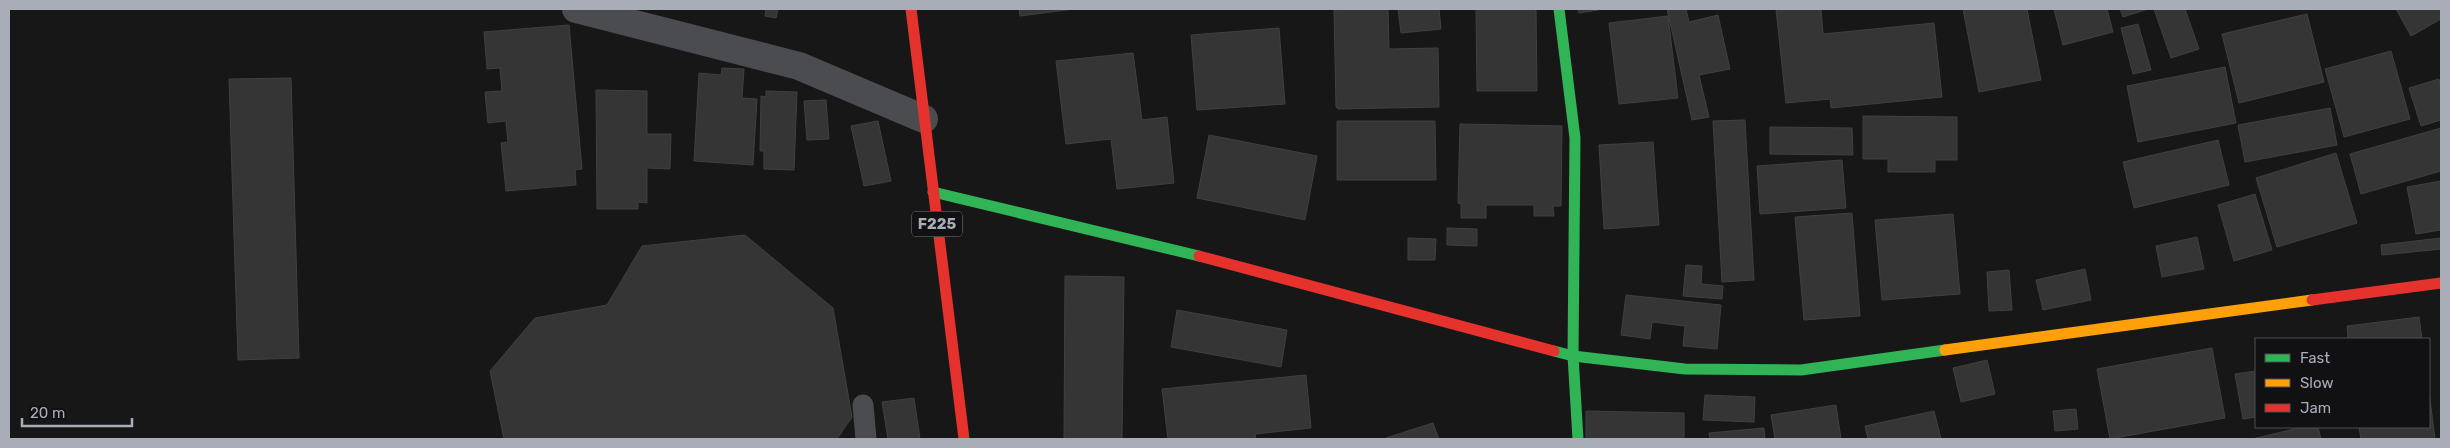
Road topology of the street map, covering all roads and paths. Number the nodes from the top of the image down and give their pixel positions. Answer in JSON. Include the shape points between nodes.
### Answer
{"nodes":[{"id":1,"x":576,"y":9,"type":"edge"},
{"id":2,"x":911,"y":9,"type":"edge"},
{"id":3,"x":1559,"y":9,"type":"edge"},
{"id":4,"x":924,"y":119,"type":"junction"},
{"id":5,"x":933,"y":192,"type":"junction"},
{"id":6,"x":2441,"y":283,"type":"edge"},
{"id":7,"x":1573,"y":356,"type":"junction"},
{"id":8,"x":863,"y":405,"type":"dead end"},
{"id":9,"x":866,"y":439,"type":"edge"},
{"id":10,"x":964,"y":439,"type":"edge"},
{"id":11,"x":1578,"y":439,"type":"edge"}],
"edges":[{"from":1,"to":4,"type":"street","via":[[799,66]]},
{"from":2,"to":4,"type":"street","number":"F225"},
{"from":3,"to":7,"type":"street","via":[[1575,138]]},
{"from":4,"to":5,"type":"street","number":"F225"},
{"from":5,"to":7,"type":"street","via":[[1226,263]]},
{"from":5,"to":10,"type":"street","number":"F225"},
{"from":6,"to":7,"type":"street","via":[[1801,370],[1685,369]]},
{"from":7,"to":11,"type":"street"},
{"from":8,"to":9,"type":"lane"}]}
